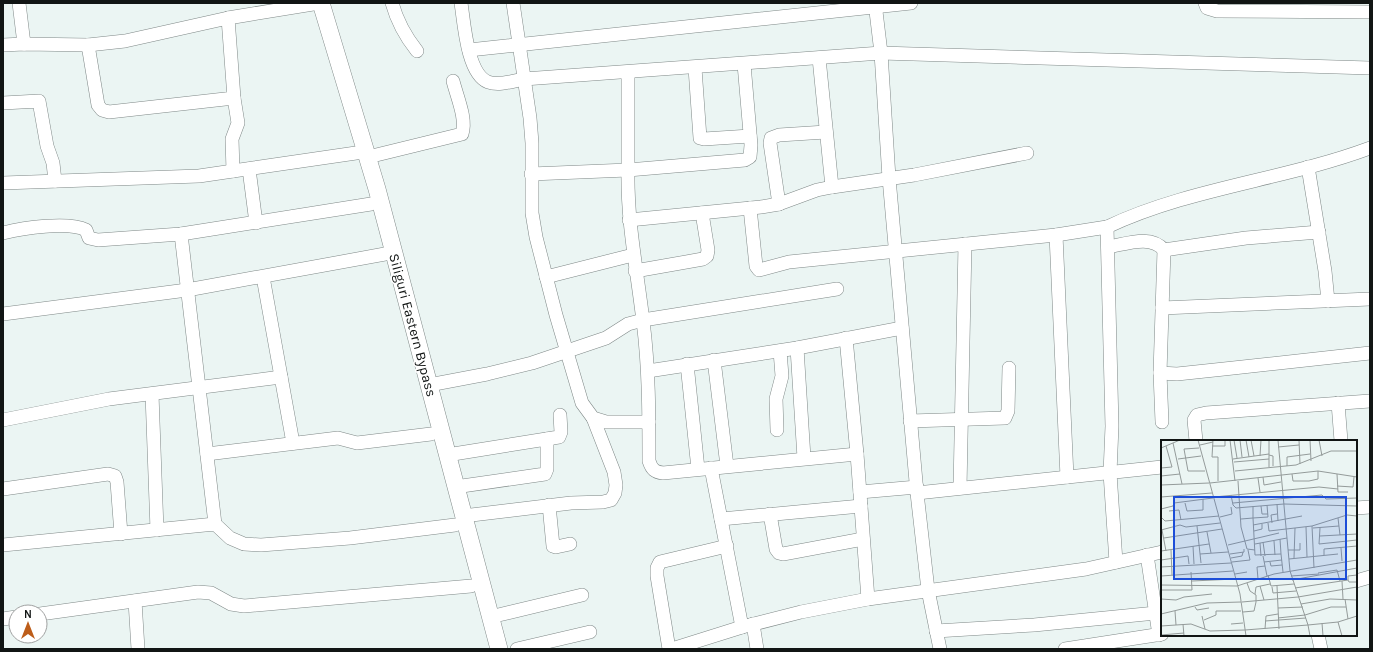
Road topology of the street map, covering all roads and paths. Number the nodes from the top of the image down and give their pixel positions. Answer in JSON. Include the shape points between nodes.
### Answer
{"nodes":[{"id":1,"x":20,"y":3,"type":"edge"},
{"id":2,"x":315,"y":3,"type":"edge"},
{"id":3,"x":392,"y":3,"type":"edge"},
{"id":4,"x":461,"y":3,"type":"edge"},
{"id":5,"x":513,"y":3,"type":"edge"},
{"id":6,"x":911,"y":3,"type":"edge"},
{"id":7,"x":1205,"y":3,"type":"edge"},
{"id":8,"x":875,"y":4,"type":"edge"},
{"id":9,"x":1370,"y":12,"type":"edge"},
{"id":10,"x":228,"y":18,"type":"junction"},
{"id":11,"x":24,"y":44,"type":"junction"},
{"id":12,"x":3,"y":45,"type":"edge"},
{"id":13,"x":88,"y":45,"type":"junction"},
{"id":14,"x":518,"y":46,"type":"junction"},
{"id":15,"x":469,"y":50,"type":"junction"},
{"id":16,"x":417,"y":51,"type":"dead end"},
{"id":17,"x":881,"y":53,"type":"junction"},
{"id":18,"x":819,"y":58,"type":"junction"},
{"id":19,"x":744,"y":64,"type":"junction"},
{"id":20,"x":695,"y":68,"type":"junction"},
{"id":21,"x":1370,"y":68,"type":"edge"},
{"id":22,"x":628,"y":73,"type":"junction"},
{"id":23,"x":524,"y":79,"type":"junction"},
{"id":24,"x":453,"y":82,"type":"dead end"},
{"id":25,"x":234,"y":98,"type":"junction"},
{"id":26,"x":3,"y":103,"type":"edge"},
{"id":27,"x":826,"y":132,"type":"junction"},
{"id":28,"x":750,"y":136,"type":"junction"},
{"id":29,"x":1370,"y":148,"type":"edge"},
{"id":30,"x":1027,"y":153,"type":"dead end"},
{"id":31,"x":362,"y":155,"type":"junction"},
{"id":32,"x":1308,"y":167,"type":"junction"},
{"id":33,"x":249,"y":169,"type":"junction"},
{"id":34,"x":628,"y":170,"type":"junction"},
{"id":35,"x":233,"y":171,"type":"junction"},
{"id":36,"x":531,"y":174,"type":"junction"},
{"id":37,"x":889,"y":178,"type":"junction"},
{"id":38,"x":55,"y":181,"type":"junction"},
{"id":39,"x":3,"y":183,"type":"edge"},
{"id":40,"x":832,"y":187,"type":"junction"},
{"id":41,"x":371,"y":204,"type":"junction"},
{"id":42,"x":779,"y":204,"type":"junction"},
{"id":43,"x":750,"y":208,"type":"junction"},
{"id":44,"x":702,"y":213,"type":"junction"},
{"id":45,"x":629,"y":220,"type":"junction"},
{"id":46,"x":256,"y":223,"type":"junction"},
{"id":47,"x":1106,"y":227,"type":"junction"},
{"id":48,"x":3,"y":232,"type":"edge"},
{"id":49,"x":1319,"y":232,"type":"junction"},
{"id":50,"x":181,"y":234,"type":"junction"},
{"id":51,"x":1056,"y":234,"type":"junction"},
{"id":52,"x":965,"y":244,"type":"junction"},
{"id":53,"x":1108,"y":247,"type":"junction"},
{"id":54,"x":896,"y":250,"type":"junction"},
{"id":55,"x":1164,"y":250,"type":"junction"},
{"id":56,"x":384,"y":254,"type":"junction"},
{"id":57,"x":633,"y":255,"type":"junction"},
{"id":58,"x":635,"y":271,"type":"junction"},
{"id":59,"x":263,"y":277,"type":"junction"},
{"id":60,"x":546,"y":277,"type":"junction"},
{"id":61,"x":837,"y":288,"type":"dead end"},
{"id":62,"x":187,"y":290,"type":"junction"},
{"id":63,"x":1370,"y":299,"type":"edge"},
{"id":64,"x":1328,"y":301,"type":"junction"},
{"id":65,"x":1162,"y":308,"type":"junction"},
{"id":66,"x":3,"y":314,"type":"edge"},
{"id":67,"x":643,"y":320,"type":"junction"},
{"id":68,"x":902,"y":328,"type":"junction"},
{"id":69,"x":846,"y":338,"type":"junction"},
{"id":70,"x":797,"y":348,"type":"junction"},
{"id":71,"x":780,"y":350,"type":"junction"},
{"id":72,"x":567,"y":351,"type":"junction"},
{"id":73,"x":1370,"y":353,"type":"edge"},
{"id":74,"x":714,"y":360,"type":"junction"},
{"id":75,"x":687,"y":364,"type":"junction"},
{"id":76,"x":1009,"y":368,"type":"dead end"},
{"id":77,"x":648,"y":371,"type":"junction"},
{"id":78,"x":1160,"y":373,"type":"junction"},
{"id":79,"x":281,"y":377,"type":"junction"},
{"id":80,"x":429,"y":385,"type":"junction"},
{"id":81,"x":199,"y":387,"type":"junction"},
{"id":82,"x":152,"y":394,"type":"junction"},
{"id":83,"x":1370,"y":401,"type":"edge"},
{"id":84,"x":1338,"y":403,"type":"junction"},
{"id":85,"x":560,"y":416,"type":"dead end"},
{"id":86,"x":593,"y":418,"type":"junction"},
{"id":87,"x":3,"y":420,"type":"edge"},
{"id":88,"x":961,"y":420,"type":"junction"},
{"id":89,"x":910,"y":421,"type":"junction"},
{"id":90,"x":649,"y":422,"type":"junction"},
{"id":91,"x":1162,"y":422,"type":"dead end"},
{"id":92,"x":777,"y":430,"type":"dead end"},
{"id":93,"x":431,"y":434,"type":"junction"},
{"id":94,"x":547,"y":439,"type":"junction"},
{"id":95,"x":1196,"y":440,"type":"edge"},
{"id":96,"x":1341,"y":440,"type":"edge"},
{"id":97,"x":293,"y":443,"type":"junction"},
{"id":98,"x":207,"y":454,"type":"junction"},
{"id":99,"x":856,"y":454,"type":"junction"},
{"id":100,"x":447,"y":455,"type":"junction"},
{"id":101,"x":804,"y":458,"type":"junction"},
{"id":102,"x":727,"y":466,"type":"junction"},
{"id":103,"x":1161,"y":467,"type":"edge"},
{"id":104,"x":704,"y":468,"type":"junction"},
{"id":105,"x":1110,"y":473,"type":"junction"},
{"id":106,"x":1067,"y":477,"type":"junction"},
{"id":107,"x":455,"y":487,"type":"junction"},
{"id":108,"x":960,"y":488,"type":"junction"},
{"id":109,"x":3,"y":489,"type":"edge"},
{"id":110,"x":917,"y":490,"type":"junction"},
{"id":111,"x":860,"y":492,"type":"junction"},
{"id":112,"x":549,"y":505,"type":"junction"},
{"id":113,"x":861,"y":506,"type":"junction"},
{"id":114,"x":1370,"y":507,"type":"edge"},
{"id":115,"x":1357,"y":508,"type":"edge"},
{"id":116,"x":770,"y":514,"type":"junction"},
{"id":117,"x":721,"y":519,"type":"junction"},
{"id":118,"x":459,"y":521,"type":"junction"},
{"id":119,"x":215,"y":524,"type":"junction"},
{"id":120,"x":157,"y":530,"type":"junction"},
{"id":121,"x":121,"y":534,"type":"junction"},
{"id":122,"x":863,"y":539,"type":"junction"},
{"id":123,"x":570,"y":544,"type":"dead end"},
{"id":124,"x":3,"y":545,"type":"edge"},
{"id":125,"x":727,"y":546,"type":"junction"},
{"id":126,"x":1161,"y":552,"type":"edge"},
{"id":127,"x":1147,"y":556,"type":"junction"},
{"id":128,"x":1116,"y":562,"type":"junction"},
{"id":129,"x":1370,"y":577,"type":"edge"},
{"id":130,"x":1357,"y":581,"type":"edge"},
{"id":131,"x":471,"y":586,"type":"junction"},
{"id":132,"x":928,"y":590,"type":"junction"},
{"id":133,"x":582,"y":595,"type":"dead end"},
{"id":134,"x":868,"y":599,"type":"junction"},
{"id":135,"x":135,"y":602,"type":"junction"},
{"id":136,"x":1158,"y":608,"type":"edge"},
{"id":137,"x":48,"y":613,"type":"edge"},
{"id":138,"x":490,"y":617,"type":"junction"},
{"id":139,"x":748,"y":626,"type":"junction"},
{"id":140,"x":936,"y":631,"type":"junction"},
{"id":141,"x":590,"y":632,"type":"dead end"},
{"id":142,"x":1161,"y":635,"type":"edge"},
{"id":143,"x":1318,"y":636,"type":"edge"},
{"id":144,"x":138,"y":649,"type":"edge"},
{"id":145,"x":488,"y":649,"type":"edge"},
{"id":146,"x":499,"y":649,"type":"edge"},
{"id":147,"x":517,"y":649,"type":"edge"},
{"id":148,"x":668,"y":649,"type":"edge"},
{"id":149,"x":672,"y":649,"type":"edge"},
{"id":150,"x":757,"y":649,"type":"edge"},
{"id":151,"x":940,"y":649,"type":"edge"},
{"id":152,"x":1065,"y":649,"type":"edge"},
{"id":153,"x":1321,"y":649,"type":"edge"}],
"edges":[{"from":1,"to":11,"type":"street"},
{"from":2,"to":10,"type":"street"},
{"from":2,"to":31,"type":"main road","name":"Siliguri Eastern Bypass"},
{"from":3,"to":16,"type":"street","via":[[406,38]]},
{"from":4,"to":15,"type":"street"},
{"from":5,"to":14,"type":"street"},
{"from":6,"to":8,"type":"street"},
{"from":7,"to":9,"type":"street","via":[[1208,8],[1217,11]]},
{"from":8,"to":14,"type":"street"},
{"from":8,"to":17,"type":"street"},
{"from":10,"to":13,"type":"street","via":[[124,41]]},
{"from":10,"to":25,"type":"street"},
{"from":11,"to":12,"type":"street"},
{"from":11,"to":13,"type":"street"},
{"from":13,"to":25,"type":"street","via":[[98,105],[102,110],[109,112]]},
{"from":14,"to":15,"type":"street"},
{"from":14,"to":23,"type":"street"},
{"from":15,"to":23,"type":"street","via":[[473,65],[487,82]]},
{"from":17,"to":18,"type":"street"},
{"from":17,"to":21,"type":"street"},
{"from":17,"to":37,"type":"street"},
{"from":18,"to":19,"type":"street"},
{"from":18,"to":27,"type":"street"},
{"from":19,"to":20,"type":"street"},
{"from":19,"to":28,"type":"street"},
{"from":20,"to":22,"type":"street"},
{"from":20,"to":28,"type":"street","via":[[700,138]]},
{"from":22,"to":23,"type":"street"},
{"from":22,"to":34,"type":"street"},
{"from":23,"to":36,"type":"street","via":[[532,144]]},
{"from":24,"to":31,"type":"street","via":[[463,120],[462,134]]},
{"from":25,"to":35,"type":"street","via":[[238,123],[232,139]]},
{"from":26,"to":38,"type":"street","via":[[39,101]]},
{"from":27,"to":40,"type":"street"},
{"from":27,"to":42,"type":"street","via":[[779,135],[771,138]]},
{"from":28,"to":34,"type":"street","via":[[752,152],[745,160]]},
{"from":29,"to":32,"type":"street"},
{"from":30,"to":37,"type":"street"},
{"from":31,"to":33,"type":"street"},
{"from":31,"to":41,"type":"main road","name":"Siliguri Eastern Bypass"},
{"from":31,"to":80,"type":"main road","name":"Siliguri Eastern Bypass"},
{"from":32,"to":47,"type":"street","via":[[1181,200]]},
{"from":32,"to":49,"type":"street"},
{"from":33,"to":35,"type":"street"},
{"from":33,"to":46,"type":"street"},
{"from":34,"to":36,"type":"street"},
{"from":34,"to":45,"type":"street"},
{"from":35,"to":38,"type":"street","via":[[199,176]]},
{"from":36,"to":60,"type":"street","via":[[532,213]]},
{"from":37,"to":40,"type":"street"},
{"from":37,"to":54,"type":"street"},
{"from":38,"to":39,"type":"street"},
{"from":40,"to":42,"type":"street"},
{"from":41,"to":46,"type":"street"},
{"from":41,"to":56,"type":"main road","name":"Siliguri Eastern Bypass"},
{"from":42,"to":43,"type":"street"},
{"from":43,"to":44,"type":"street"},
{"from":43,"to":54,"type":"street","via":[[756,266],[759,270],[789,262]]},
{"from":44,"to":45,"type":"street"},
{"from":44,"to":58,"type":"street","via":[[707,256],[703,259]]},
{"from":45,"to":57,"type":"street"},
{"from":46,"to":50,"type":"street"},
{"from":47,"to":51,"type":"street"},
{"from":47,"to":53,"type":"street"},
{"from":48,"to":50,"type":"street","via":[[44,226],[74,227],[86,230],[89,238],[98,240]]},
{"from":49,"to":55,"type":"street","via":[[1246,238]]},
{"from":49,"to":64,"type":"street"},
{"from":50,"to":62,"type":"street"},
{"from":51,"to":52,"type":"street"},
{"from":51,"to":106,"type":"street"},
{"from":52,"to":54,"type":"street"},
{"from":52,"to":88,"type":"street"},
{"from":53,"to":55,"type":"street","via":[[1148,240],[1159,244]]},
{"from":53,"to":105,"type":"street","via":[[1112,426]]},
{"from":54,"to":68,"type":"street"},
{"from":55,"to":65,"type":"street"},
{"from":56,"to":59,"type":"street"},
{"from":56,"to":93,"type":"main road","name":"Siliguri Eastern Bypass"},
{"from":57,"to":58,"type":"street"},
{"from":57,"to":60,"type":"street"},
{"from":58,"to":67,"type":"street"},
{"from":59,"to":62,"type":"street"},
{"from":59,"to":79,"type":"street"},
{"from":60,"to":72,"type":"street"},
{"from":61,"to":67,"type":"street"},
{"from":62,"to":66,"type":"street"},
{"from":62,"to":81,"type":"street"},
{"from":63,"to":64,"type":"street"},
{"from":64,"to":65,"type":"street"},
{"from":65,"to":78,"type":"street"},
{"from":67,"to":72,"type":"street","via":[[628,324],[606,338]]},
{"from":67,"to":77,"type":"street"},
{"from":68,"to":69,"type":"street"},
{"from":68,"to":89,"type":"street"},
{"from":69,"to":70,"type":"street"},
{"from":69,"to":99,"type":"street"},
{"from":70,"to":71,"type":"street"},
{"from":70,"to":101,"type":"street"},
{"from":71,"to":74,"type":"street"},
{"from":71,"to":92,"type":"street","via":[[782,376],[776,399]]},
{"from":72,"to":80,"type":"street","via":[[532,363]]},
{"from":72,"to":86,"type":"street","via":[[582,403]]},
{"from":73,"to":78,"type":"street","via":[[1177,374]]},
{"from":74,"to":75,"type":"street"},
{"from":74,"to":102,"type":"street"},
{"from":75,"to":77,"type":"street"},
{"from":75,"to":104,"type":"street"},
{"from":76,"to":88,"type":"street","via":[[1008,411],[1005,418]]},
{"from":77,"to":90,"type":"street"},
{"from":78,"to":91,"type":"street"},
{"from":79,"to":81,"type":"street"},
{"from":79,"to":97,"type":"street"},
{"from":80,"to":100,"type":"main road","name":"Siliguri Eastern Bypass"},
{"from":81,"to":82,"type":"street"},
{"from":81,"to":98,"type":"street"},
{"from":82,"to":87,"type":"street"},
{"from":82,"to":120,"type":"street"},
{"from":83,"to":84,"type":"street"},
{"from":84,"to":95,"type":"street","via":[[1197,415],[1194,420]]},
{"from":84,"to":96,"type":"street"},
{"from":85,"to":94,"type":"street","via":[[559,437]]},
{"from":86,"to":90,"type":"street","via":[[606,422]]},
{"from":86,"to":112,"type":"street","via":[[614,472],[615,493],[611,500],[603,502]]},
{"from":88,"to":89,"type":"street"},
{"from":88,"to":108,"type":"street"},
{"from":89,"to":110,"type":"street"},
{"from":90,"to":104,"type":"street","via":[[649,462],[655,472]]},
{"from":93,"to":97,"type":"street","via":[[357,443],[338,438]]},
{"from":93,"to":118,"type":"main road","name":"Siliguri Eastern Bypass"},
{"from":94,"to":100,"type":"street"},
{"from":94,"to":107,"type":"street","via":[[545,474]]},
{"from":97,"to":98,"type":"street"},
{"from":98,"to":119,"type":"street"},
{"from":99,"to":101,"type":"street"},
{"from":99,"to":111,"type":"street"},
{"from":100,"to":107,"type":"main road","name":"Siliguri Eastern Bypass"},
{"from":101,"to":102,"type":"street"},
{"from":102,"to":104,"type":"street"},
{"from":103,"to":105,"type":"street"},
{"from":104,"to":117,"type":"street"},
{"from":105,"to":106,"type":"street"},
{"from":105,"to":128,"type":"street"},
{"from":106,"to":108,"type":"street"},
{"from":107,"to":118,"type":"main road","name":"Siliguri Eastern Bypass"},
{"from":108,"to":110,"type":"street"},
{"from":109,"to":121,"type":"street","via":[[108,474],[115,476]]},
{"from":110,"to":111,"type":"street"},
{"from":110,"to":132,"type":"street"},
{"from":111,"to":113,"type":"street"},
{"from":112,"to":118,"type":"street"},
{"from":112,"to":123,"type":"street","via":[[553,546]]},
{"from":113,"to":116,"type":"street"},
{"from":113,"to":122,"type":"street"},
{"from":114,"to":115,"type":"street"},
{"from":116,"to":117,"type":"street"},
{"from":116,"to":122,"type":"street","via":[[778,553]]},
{"from":117,"to":125,"type":"street"},
{"from":118,"to":119,"type":"street","via":[[350,538],[261,544],[244,544],[230,538]]},
{"from":118,"to":131,"type":"main road","name":"Siliguri Eastern Bypass"},
{"from":118,"to":138,"type":"main road","name":"Siliguri Eastern Bypass"},
{"from":119,"to":120,"type":"street"},
{"from":120,"to":121,"type":"street"},
{"from":121,"to":124,"type":"street"},
{"from":122,"to":134,"type":"street"},
{"from":125,"to":139,"type":"street"},
{"from":125,"to":148,"type":"street","via":[[660,562],[657,576]]},
{"from":126,"to":127,"type":"street"},
{"from":127,"to":128,"type":"street"},
{"from":127,"to":136,"type":"street"},
{"from":128,"to":132,"type":"street","via":[[1086,569]]},
{"from":129,"to":130,"type":"street"},
{"from":131,"to":135,"type":"street","via":[[244,606],[231,604],[211,593],[198,592]]},
{"from":131,"to":145,"type":"main road","name":"Siliguri Eastern Bypass"},
{"from":132,"to":134,"type":"street"},
{"from":132,"to":140,"type":"street"},
{"from":133,"to":138,"type":"street"},
{"from":134,"to":139,"type":"street"},
{"from":135,"to":137,"type":"street"},
{"from":135,"to":144,"type":"street"},
{"from":136,"to":140,"type":"street","via":[[1034,625]]},
{"from":136,"to":142,"type":"street"},
{"from":138,"to":146,"type":"main road","name":"Siliguri Eastern Bypass"},
{"from":139,"to":149,"type":"street"},
{"from":139,"to":150,"type":"street"},
{"from":140,"to":151,"type":"street"},
{"from":141,"to":147,"type":"street"},
{"from":142,"to":152,"type":"street"},
{"from":143,"to":153,"type":"street"}]}
